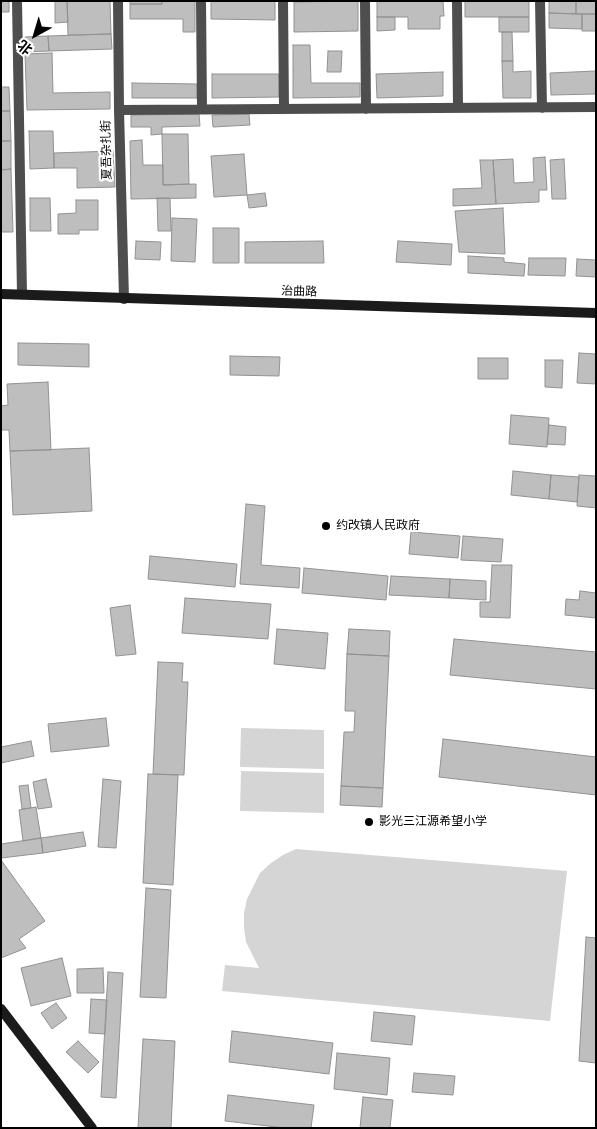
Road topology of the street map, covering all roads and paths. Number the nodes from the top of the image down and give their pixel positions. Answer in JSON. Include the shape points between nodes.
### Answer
{"nodes":[{"id":1,"x":18,"y":1,"type":"edge"},
{"id":2,"x":118,"y":1,"type":"edge"},
{"id":3,"x":201,"y":1,"type":"edge"},
{"id":4,"x":283,"y":1,"type":"edge"},
{"id":5,"x":365,"y":1,"type":"edge"},
{"id":6,"x":456,"y":1,"type":"edge"},
{"id":7,"x":540,"y":1,"type":"edge"},
{"id":8,"x":596,"y":107,"type":"edge"},
{"id":9,"x":458,"y":108,"type":"junction"},
{"id":10,"x":542,"y":108,"type":"junction"},
{"id":11,"x":202,"y":109,"type":"junction"},
{"id":12,"x":284,"y":109,"type":"junction"},
{"id":13,"x":366,"y":109,"type":"junction"},
{"id":14,"x":119,"y":110,"type":"junction"},
{"id":15,"x":1,"y":294,"type":"edge"},
{"id":16,"x":22,"y":294,"type":"junction"},
{"id":17,"x":124,"y":299,"type":"junction"},
{"id":18,"x":596,"y":313,"type":"edge"},
{"id":19,"x":3,"y":1016,"type":"edge"},
{"id":20,"x":92,"y":1128,"type":"edge"}],
"edges":[{"from":1,"to":16,"type":"street"},
{"from":2,"to":14,"type":"street","name":"夏吾杂扎街"},
{"from":3,"to":11,"type":"street"},
{"from":4,"to":12,"type":"street"},
{"from":5,"to":13,"type":"street"},
{"from":6,"to":9,"type":"street"},
{"from":7,"to":10,"type":"street"},
{"from":8,"to":10,"type":"street"},
{"from":9,"to":10,"type":"street"},
{"from":9,"to":13,"type":"street"},
{"from":11,"to":12,"type":"street"},
{"from":11,"to":14,"type":"street"},
{"from":12,"to":13,"type":"street"},
{"from":14,"to":17,"type":"street","name":"夏吾杂扎街"},
{"from":15,"to":16,"type":"main road","name":"治曲路"},
{"from":16,"to":17,"type":"main road","name":"治曲路"},
{"from":17,"to":18,"type":"main road","name":"治曲路"},
{"from":19,"to":20,"type":"main road"}]}
